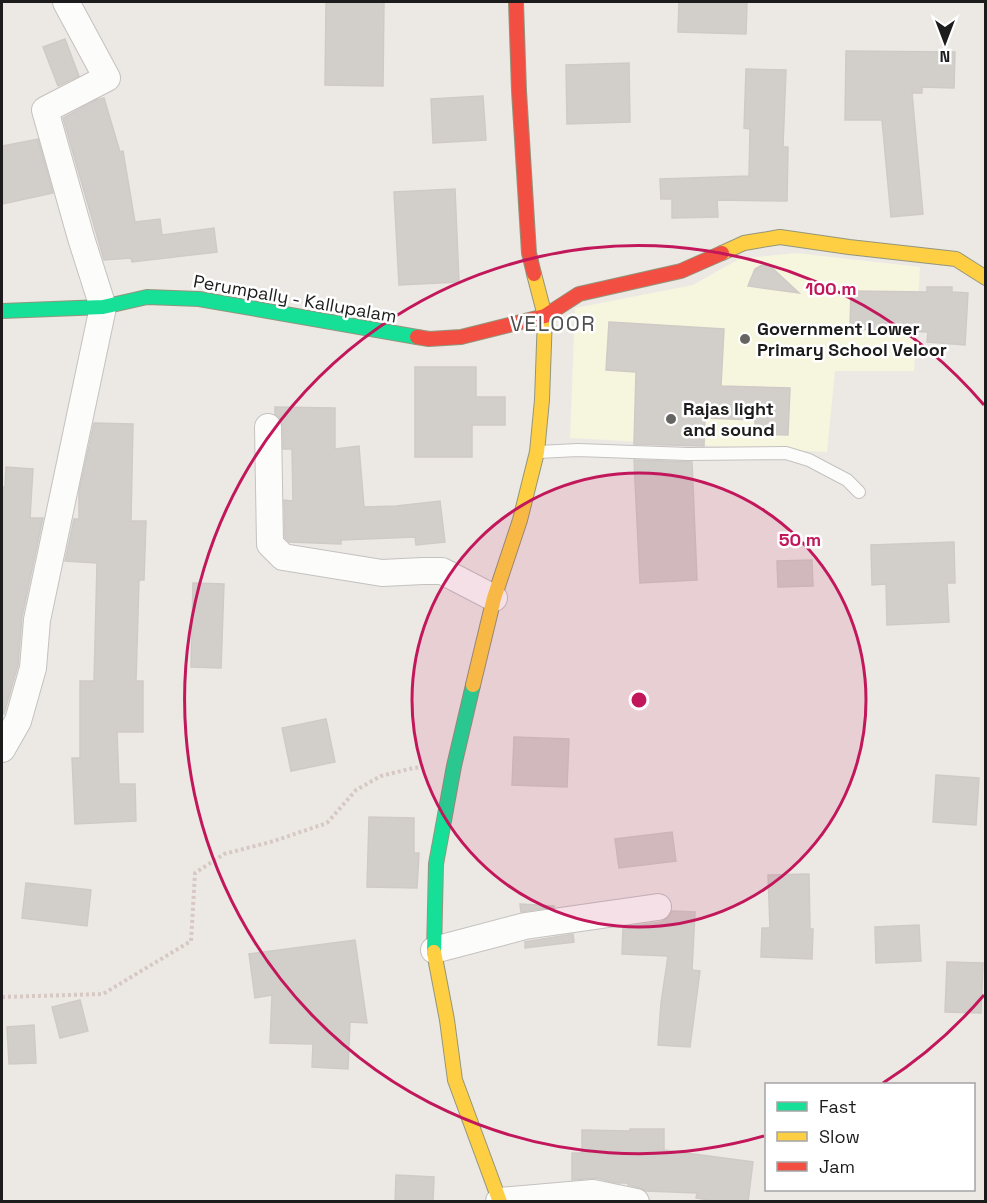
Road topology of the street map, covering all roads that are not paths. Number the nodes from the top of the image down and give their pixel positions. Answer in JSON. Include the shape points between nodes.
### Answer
{"nodes":[{"id":1,"x":66,"y":2,"type":"edge"},
{"id":2,"x":516,"y":2,"type":"edge"},
{"id":3,"x":986,"y":278,"type":"edge"},
{"id":4,"x":103,"y":307,"type":"junction"},
{"id":5,"x":2,"y":311,"type":"edge"},
{"id":6,"x":545,"y":316,"type":"junction"},
{"id":7,"x":268,"y":427,"type":"dead end"},
{"id":8,"x":537,"y":452,"type":"junction"},
{"id":9,"x":859,"y":492,"type":"dead end"},
{"id":10,"x":494,"y":598,"type":"junction"},
{"id":11,"x":2,"y":749,"type":"edge"},
{"id":12,"x":658,"y":907,"type":"dead end"},
{"id":13,"x":434,"y":950,"type":"junction"},
{"id":14,"x":499,"y":1201,"type":"edge"},
{"id":15,"x":636,"y":1202,"type":"edge"}],
"edges":[{"from":1,"to":4,"type":"street","via":[[107,78],[45,110]]},
{"from":2,"to":6,"type":"street","via":[[529,253]]},
{"from":3,"to":6,"type":"street","name":"Perumpally - Kallupalam","via":[[956,260],[780,237],[744,243],[681,270],[579,294]]},
{"from":4,"to":5,"type":"street","name":"Perumpally - Kallupalam"},
{"from":4,"to":6,"type":"street","name":"Perumpally - Kallupalam","via":[[147,297],[199,299],[429,339],[460,337]]},
{"from":4,"to":11,"type":"street","via":[[37,620],[33,668],[18,721]]},
{"from":6,"to":8,"type":"street"},
{"from":7,"to":10,"type":"street","via":[[270,544],[283,557],[382,573],[442,571]]},
{"from":8,"to":9,"type":"lane","via":[[786,453],[847,480]]},
{"from":8,"to":10,"type":"street"},
{"from":10,"to":13,"type":"street","via":[[454,766],[436,864]]},
{"from":12,"to":13,"type":"street","via":[[525,926]]},
{"from":13,"to":14,"type":"street","via":[[455,1080]]},
{"from":14,"to":15,"type":"street","via":[[593,1193]]}]}
